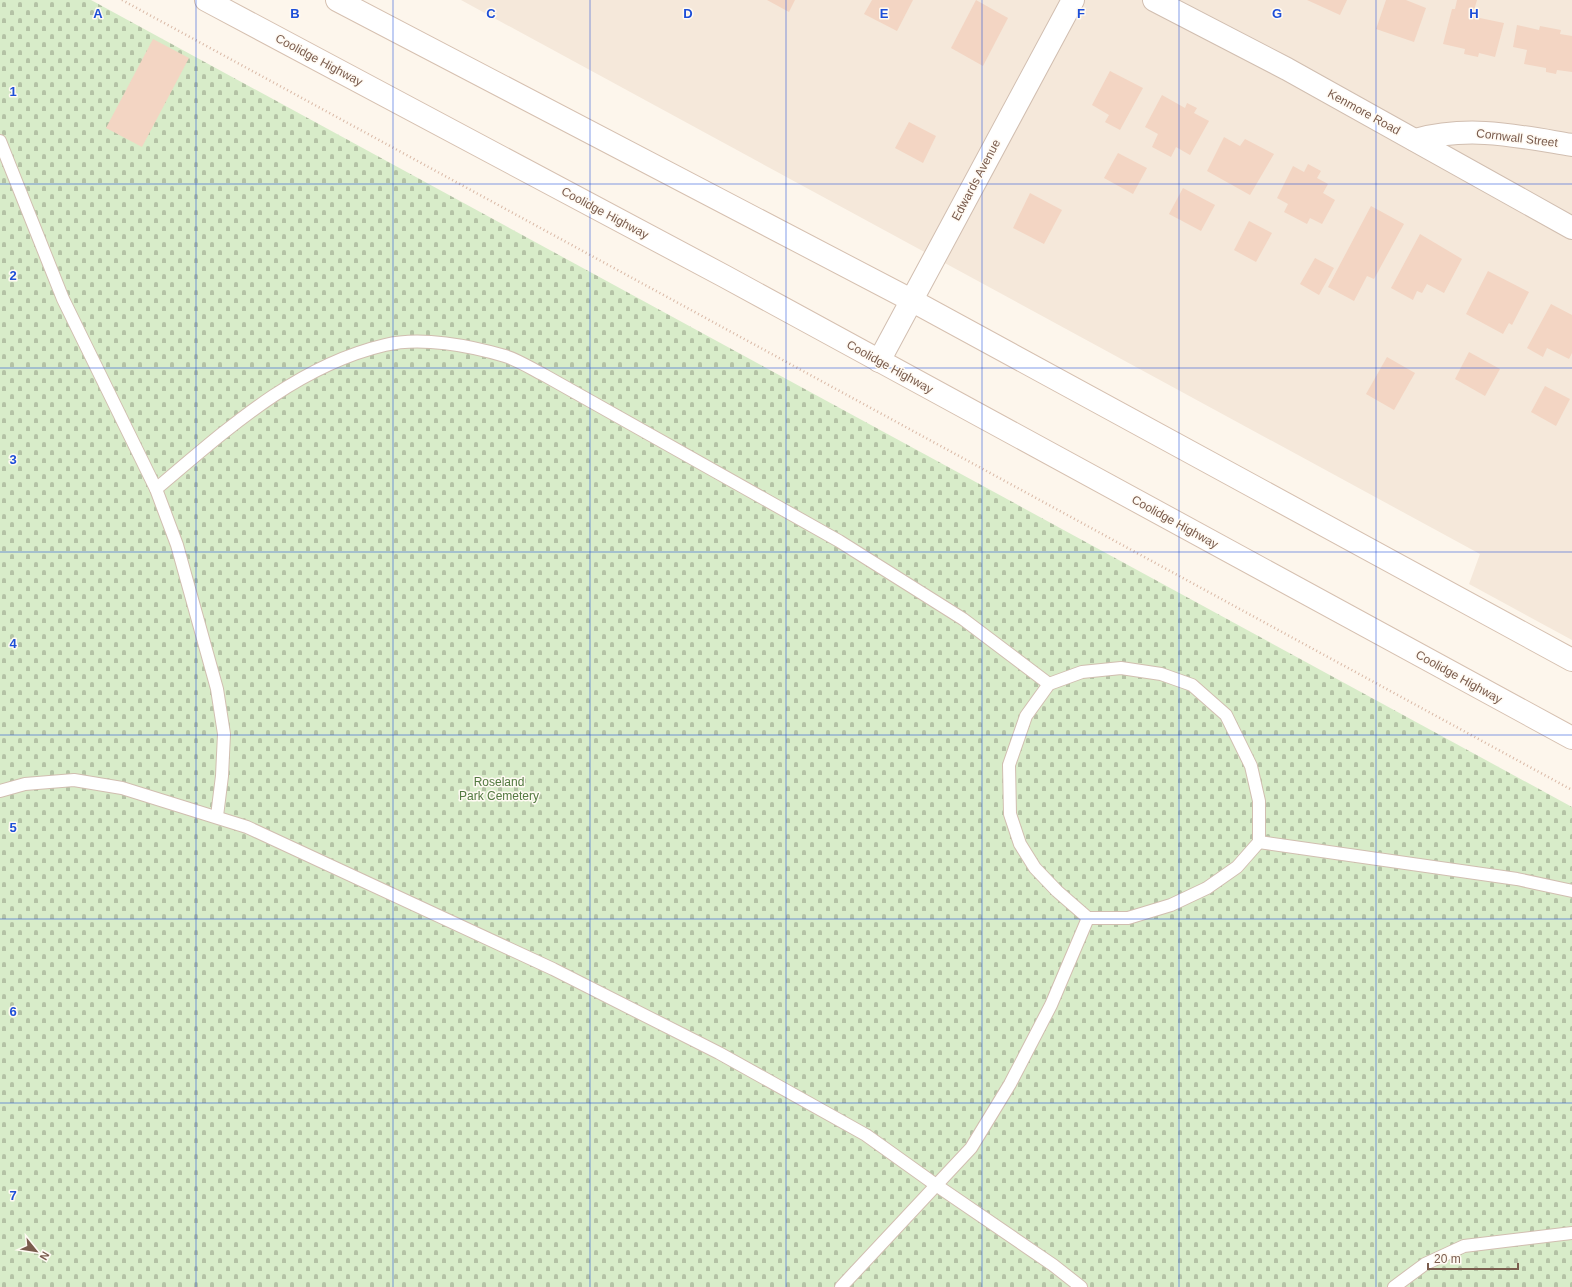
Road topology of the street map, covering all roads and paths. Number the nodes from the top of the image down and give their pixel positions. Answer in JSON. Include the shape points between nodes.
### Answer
{"nodes":[{"id":1,"x":122,"y":0,"type":"edge"},
{"id":2,"x":206,"y":0,"type":"edge"},
{"id":3,"x":337,"y":0,"type":"edge"},
{"id":4,"x":1073,"y":0,"type":"edge"},
{"id":5,"x":1154,"y":0,"type":"edge"},
{"id":6,"x":1415,"y":140,"type":"junction"},
{"id":7,"x":0,"y":141,"type":"edge"},
{"id":8,"x":1572,"y":145,"type":"edge"},
{"id":9,"x":1572,"y":228,"type":"edge"},
{"id":10,"x":911,"y":300,"type":"junction"},
{"id":11,"x":879,"y":361,"type":"junction"},
{"id":12,"x":156,"y":489,"type":"junction"},
{"id":13,"x":1572,"y":660,"type":"edge"},
{"id":14,"x":1049,"y":684,"type":"junction"},
{"id":15,"x":1572,"y":738,"type":"edge"},
{"id":16,"x":1572,"y":790,"type":"edge"},
{"id":17,"x":0,"y":791,"type":"edge"},
{"id":18,"x":217,"y":816,"type":"junction"},
{"id":19,"x":1259,"y":842,"type":"junction"},
{"id":20,"x":1572,"y":891,"type":"edge"},
{"id":21,"x":1088,"y":918,"type":"junction"},
{"id":22,"x":936,"y":1185,"type":"junction"},
{"id":23,"x":1572,"y":1233,"type":"edge"},
{"id":24,"x":841,"y":1287,"type":"edge"},
{"id":25,"x":1081,"y":1287,"type":"edge"},
{"id":26,"x":1394,"y":1287,"type":"edge"}],
"edges":[{"from":1,"to":16,"type":"path"},
{"from":2,"to":11,"type":"main road","name":"Coolidge Highway"},
{"from":3,"to":10,"type":"main road"},
{"from":4,"to":10,"type":"main road","name":"Edwards Avenue"},
{"from":5,"to":6,"type":"main road","name":"Kenmore Road","via":[[1287,69]]},
{"from":6,"to":8,"type":"main road","name":"Cornwall Street","via":[[1460,131],[1500,133]]},
{"from":6,"to":9,"type":"main road","name":"Kenmore Road"},
{"from":7,"to":12,"type":"lane","via":[[64,299]]},
{"from":10,"to":11,"type":"main road","name":"Edwards Avenue"},
{"from":10,"to":13,"type":"main road"},
{"from":11,"to":15,"type":"main road","name":"Coolidge Highway"},
{"from":12,"to":14,"type":"lane","via":[[231,427],[287,386],[338,359],[386,344],[422,342],[455,345],[507,356],[839,541],[963,619]]},
{"from":12,"to":18,"type":"lane","via":[[177,545],[216,689],[224,734]]},
{"from":14,"to":19,"type":"lane","via":[[1082,672],[1121,668],[1161,674],[1192,685],[1226,715],[1251,766],[1258,801]]},
{"from":14,"to":21,"type":"lane","via":[[1026,716],[1009,766],[1010,814],[1020,844],[1035,868]]},
{"from":17,"to":18,"type":"lane","via":[[25,784],[74,780],[122,788]]},
{"from":18,"to":22,"type":"lane","via":[[247,827],[553,969],[719,1053],[866,1135]]},
{"from":19,"to":20,"type":"lane","via":[[1517,879]]},
{"from":19,"to":21,"type":"lane","via":[[1237,867],[1207,888],[1171,905],[1128,918]]},
{"from":21,"to":22,"type":"lane","via":[[1052,1005],[1010,1084],[971,1148]]},
{"from":22,"to":24,"type":"lane"},
{"from":22,"to":25,"type":"lane"},
{"from":23,"to":26,"type":"lane","via":[[1464,1246],[1425,1264]]}]}
